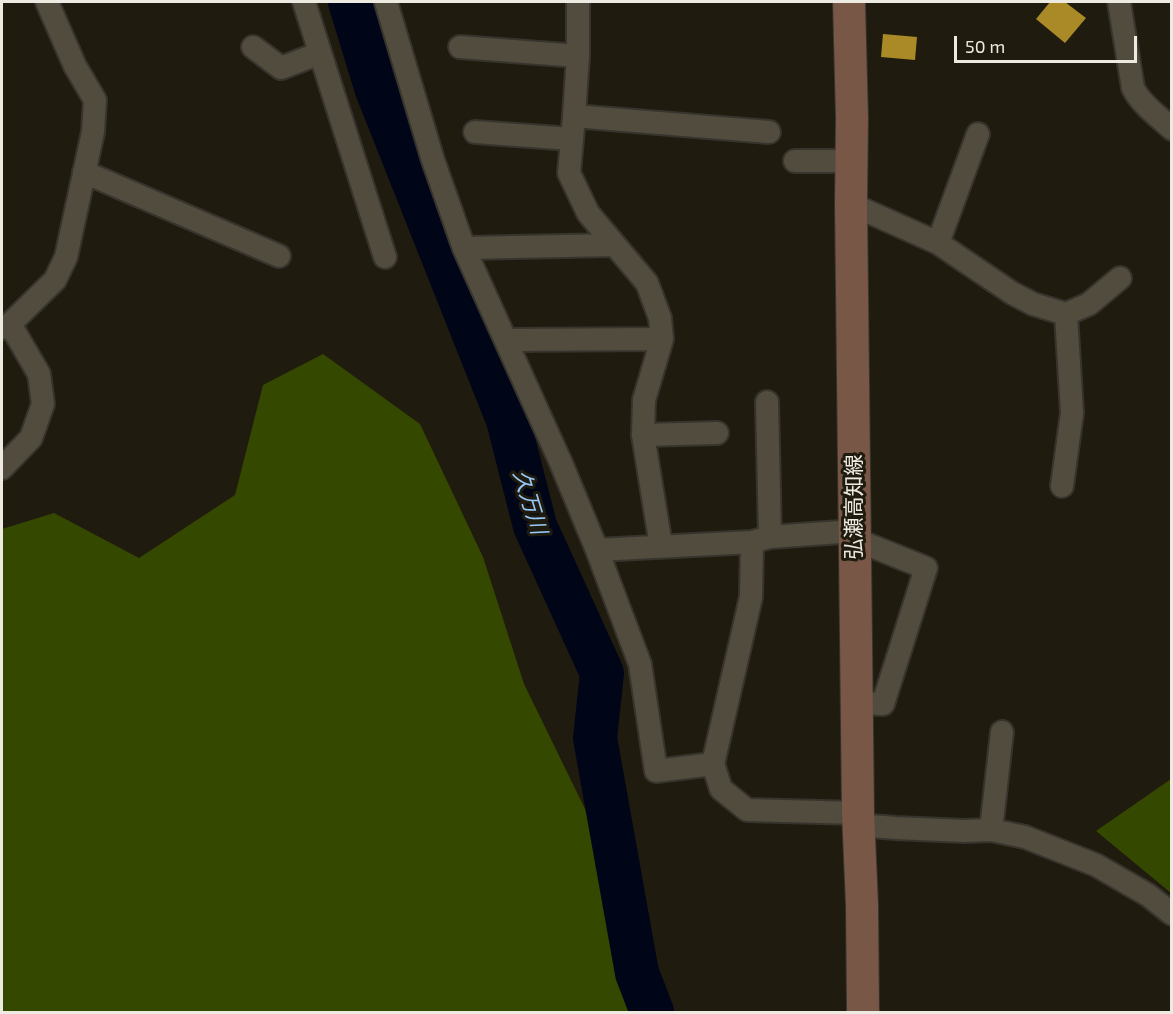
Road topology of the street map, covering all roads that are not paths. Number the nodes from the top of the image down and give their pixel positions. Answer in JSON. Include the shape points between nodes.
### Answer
{"nodes":[{"id":1,"x":47,"y":2,"type":"edge"},
{"id":2,"x":304,"y":2,"type":"edge"},
{"id":3,"x":386,"y":2,"type":"edge"},
{"id":4,"x":578,"y":2,"type":"edge"},
{"id":5,"x":849,"y":2,"type":"edge"},
{"id":6,"x":1119,"y":2,"type":"edge"},
{"id":7,"x":253,"y":47,"type":"dead end"},
{"id":8,"x":460,"y":47,"type":"dead end"},
{"id":9,"x":320,"y":53,"type":"junction"},
{"id":10,"x":578,"y":56,"type":"junction"},
{"id":11,"x":574,"y":116,"type":"junction"},
{"id":12,"x":1172,"y":129,"type":"edge"},
{"id":13,"x":475,"y":132,"type":"dead end"},
{"id":14,"x":769,"y":132,"type":"dead end"},
{"id":15,"x":978,"y":134,"type":"dead end"},
{"id":16,"x":572,"y":139,"type":"junction"},
{"id":17,"x":795,"y":160,"type":"dead end"},
{"id":18,"x":851,"y":161,"type":"junction"},
{"id":19,"x":84,"y":172,"type":"junction"},
{"id":20,"x":851,"y":204,"type":"junction"},
{"id":21,"x":938,"y":243,"type":"junction"},
{"id":22,"x":614,"y":245,"type":"junction"},
{"id":23,"x":464,"y":248,"type":"junction"},
{"id":24,"x":279,"y":256,"type":"dead end"},
{"id":25,"x":384,"y":257,"type":"dead end"},
{"id":26,"x":1120,"y":278,"type":"dead end"},
{"id":27,"x":1066,"y":314,"type":"junction"},
{"id":28,"x":6,"y":326,"type":"edge"},
{"id":29,"x":662,"y":339,"type":"junction"},
{"id":30,"x":506,"y":340,"type":"junction"},
{"id":31,"x":767,"y":402,"type":"dead end"},
{"id":32,"x":717,"y":433,"type":"dead end"},
{"id":33,"x":643,"y":435,"type":"junction"},
{"id":34,"x":2,"y":468,"type":"edge"},
{"id":35,"x":1062,"y":486,"type":"dead end"},
{"id":36,"x":855,"y":535,"type":"junction"},
{"id":37,"x":761,"y":539,"type":"junction"},
{"id":38,"x":661,"y":546,"type":"junction"},
{"id":39,"x":597,"y":550,"type":"junction"},
{"id":40,"x":856,"y":703,"type":"junction"},
{"id":41,"x":1002,"y":732,"type":"dead end"},
{"id":42,"x":713,"y":764,"type":"junction"},
{"id":43,"x":858,"y":819,"type":"junction"},
{"id":44,"x":991,"y":830,"type":"junction"},
{"id":45,"x":1172,"y":914,"type":"edge"},
{"id":46,"x":863,"y":1012,"type":"edge"}],
"edges":[{"from":1,"to":19,"type":"street","via":[[75,66],[95,100]]},
{"from":2,"to":9,"type":"street"},
{"from":3,"to":23,"type":"street"},
{"from":4,"to":10,"type":"street"},
{"from":5,"to":18,"type":"main road","name":"弘瀬高知線"},
{"from":6,"to":12,"type":"street","via":[[1136,95]]},
{"from":7,"to":9,"type":"street","via":[[281,68]]},
{"from":8,"to":10,"type":"street"},
{"from":9,"to":25,"type":"street"},
{"from":10,"to":11,"type":"street"},
{"from":11,"to":14,"type":"street"},
{"from":11,"to":16,"type":"street"},
{"from":13,"to":16,"type":"street"},
{"from":15,"to":21,"type":"street"},
{"from":16,"to":22,"type":"street","via":[[568,173],[588,213]]},
{"from":17,"to":18,"type":"street"},
{"from":18,"to":20,"type":"main road","name":"弘瀬高知線"},
{"from":19,"to":24,"type":"street"},
{"from":19,"to":28,"type":"street","via":[[59,273]]},
{"from":20,"to":21,"type":"street"},
{"from":20,"to":36,"type":"main road","name":"弘瀬高知線"},
{"from":21,"to":27,"type":"street","via":[[1012,293]]},
{"from":22,"to":23,"type":"street"},
{"from":22,"to":29,"type":"street","via":[[647,283],[660,318]]},
{"from":23,"to":30,"type":"street"},
{"from":26,"to":27,"type":"street","via":[[1089,304]]},
{"from":27,"to":35,"type":"street","via":[[1072,412]]},
{"from":28,"to":34,"type":"street","via":[[39,374],[43,404],[31,438]]},
{"from":29,"to":30,"type":"street"},
{"from":29,"to":33,"type":"street","via":[[644,400]]},
{"from":30,"to":39,"type":"street"},
{"from":31,"to":37,"type":"street"},
{"from":32,"to":33,"type":"street"},
{"from":33,"to":38,"type":"street"},
{"from":36,"to":37,"type":"street"},
{"from":36,"to":40,"type":"main road","name":"弘瀬高知線"},
{"from":36,"to":40,"type":"street","via":[[926,568],[883,704]]},
{"from":37,"to":38,"type":"street"},
{"from":37,"to":42,"type":"street"},
{"from":38,"to":39,"type":"street"},
{"from":39,"to":42,"type":"street","via":[[640,664],[656,771]]},
{"from":40,"to":43,"type":"main road","name":"弘瀬高知線"},
{"from":41,"to":44,"type":"street"},
{"from":42,"to":43,"type":"street","via":[[721,789],[747,810]]},
{"from":43,"to":44,"type":"street","via":[[896,828]]},
{"from":43,"to":46,"type":"main road","name":"弘瀬高知線"},
{"from":44,"to":45,"type":"street","via":[[1025,837],[1096,865]]}]}
